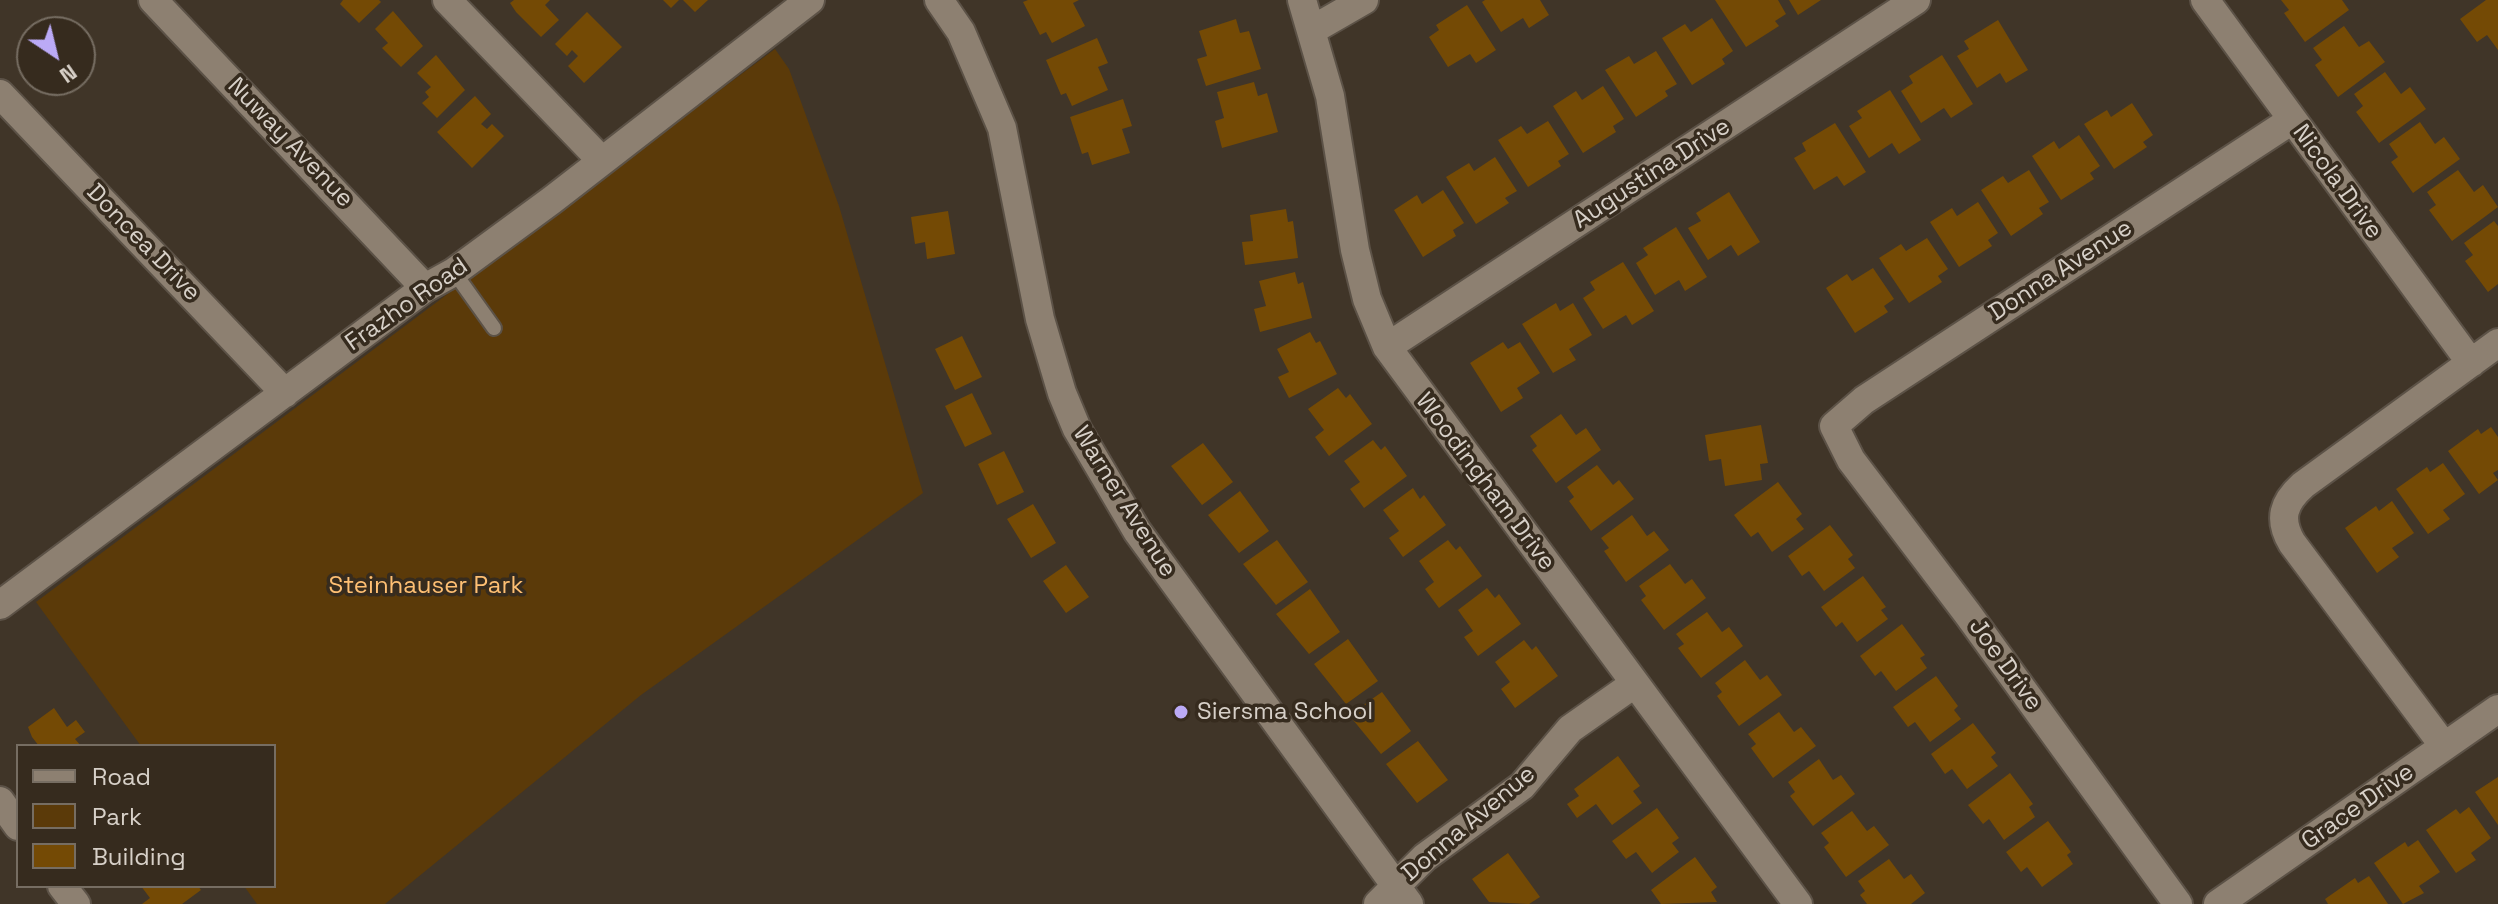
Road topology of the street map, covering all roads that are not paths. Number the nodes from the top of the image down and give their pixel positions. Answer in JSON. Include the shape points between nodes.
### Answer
{"nodes":[{"id":1,"x":153,"y":0,"type":"edge"},
{"id":2,"x":447,"y":0,"type":"edge"},
{"id":3,"x":939,"y":0,"type":"edge"},
{"id":4,"x":1302,"y":0,"type":"edge"},
{"id":5,"x":1364,"y":0,"type":"edge"},
{"id":6,"x":1916,"y":0,"type":"edge"},
{"id":7,"x":2205,"y":0,"type":"edge"},
{"id":8,"x":791,"y":5,"type":"edge"},
{"id":9,"x":1312,"y":30,"type":"junction"},
{"id":10,"x":0,"y":94,"type":"edge"},
{"id":11,"x":2292,"y":120,"type":"junction"},
{"id":12,"x":602,"y":161,"type":"junction"},
{"id":13,"x":454,"y":272,"type":"junction"},
{"id":14,"x":425,"y":288,"type":"junction"},
{"id":15,"x":494,"y":328,"type":"dead end"},
{"id":16,"x":2498,"y":343,"type":"edge"},
{"id":17,"x":1387,"y":347,"type":"junction"},
{"id":18,"x":2471,"y":363,"type":"junction"},
{"id":19,"x":285,"y":393,"type":"junction"},
{"id":20,"x":1834,"y":426,"type":"joint"},
{"id":21,"x":0,"y":605,"type":"edge"},
{"id":22,"x":1634,"y":684,"type":"junction"},
{"id":23,"x":2498,"y":709,"type":"edge"},
{"id":24,"x":2444,"y":746,"type":"junction"},
{"id":25,"x":0,"y":801,"type":"edge"},
{"id":26,"x":16,"y":823,"type":"edge"},
{"id":27,"x":64,"y":888,"type":"edge"},
{"id":28,"x":1394,"y":898,"type":"edge"},
{"id":29,"x":76,"y":904,"type":"edge"},
{"id":30,"x":1798,"y":904,"type":"edge"},
{"id":31,"x":2178,"y":904,"type":"edge"},
{"id":32,"x":2218,"y":904,"type":"edge"}],
"edges":[{"from":1,"to":14,"type":"street","name":"Nuway Avenue"},
{"from":2,"to":12,"type":"street"},
{"from":3,"to":28,"type":"street","name":"Warner Avenue","via":[[961,32],[1002,128],[1040,319],[1077,429],[1137,531]]},
{"from":4,"to":9,"type":"street","name":"Woodingham Drive"},
{"from":5,"to":9,"type":"street"},
{"from":6,"to":17,"type":"street","name":"Augustina Drive"},
{"from":7,"to":11,"type":"street","name":"Nicola Drive"},
{"from":8,"to":12,"type":"street","name":"Frazho Road"},
{"from":9,"to":17,"type":"street","name":"Woodingham Drive","via":[[1341,150],[1355,250]]},
{"from":10,"to":19,"type":"street","name":"Doncea Drive"},
{"from":11,"to":18,"type":"street","name":"Nicola Drive"},
{"from":11,"to":20,"type":"street","name":"Donna Avenue","via":[[1864,400]]},
{"from":12,"to":13,"type":"street","name":"Frazho Road"},
{"from":13,"to":14,"type":"street","name":"Frazho Road"},
{"from":13,"to":15,"type":"lane"},
{"from":14,"to":19,"type":"street","name":"Frazho Road"},
{"from":16,"to":18,"type":"street"},
{"from":17,"to":22,"type":"street","name":"Woodingham Drive"},
{"from":18,"to":24,"type":"street","via":[[2303,485],[2286,502],[2284,530]]},
{"from":19,"to":21,"type":"street","name":"Frazho Road"},
{"from":20,"to":31,"type":"street","name":"Joe Drive","via":[[1851,460]]},
{"from":22,"to":28,"type":"street","name":"Donna Avenue","via":[[1570,729],[1522,786],[1425,857]]},
{"from":22,"to":30,"type":"street","name":"Woodingham Drive"},
{"from":23,"to":24,"type":"street","name":"Grace Drive"},
{"from":24,"to":32,"type":"street","name":"Grace Drive"},
{"from":25,"to":26,"type":"street"},
{"from":27,"to":29,"type":"street"}]}
